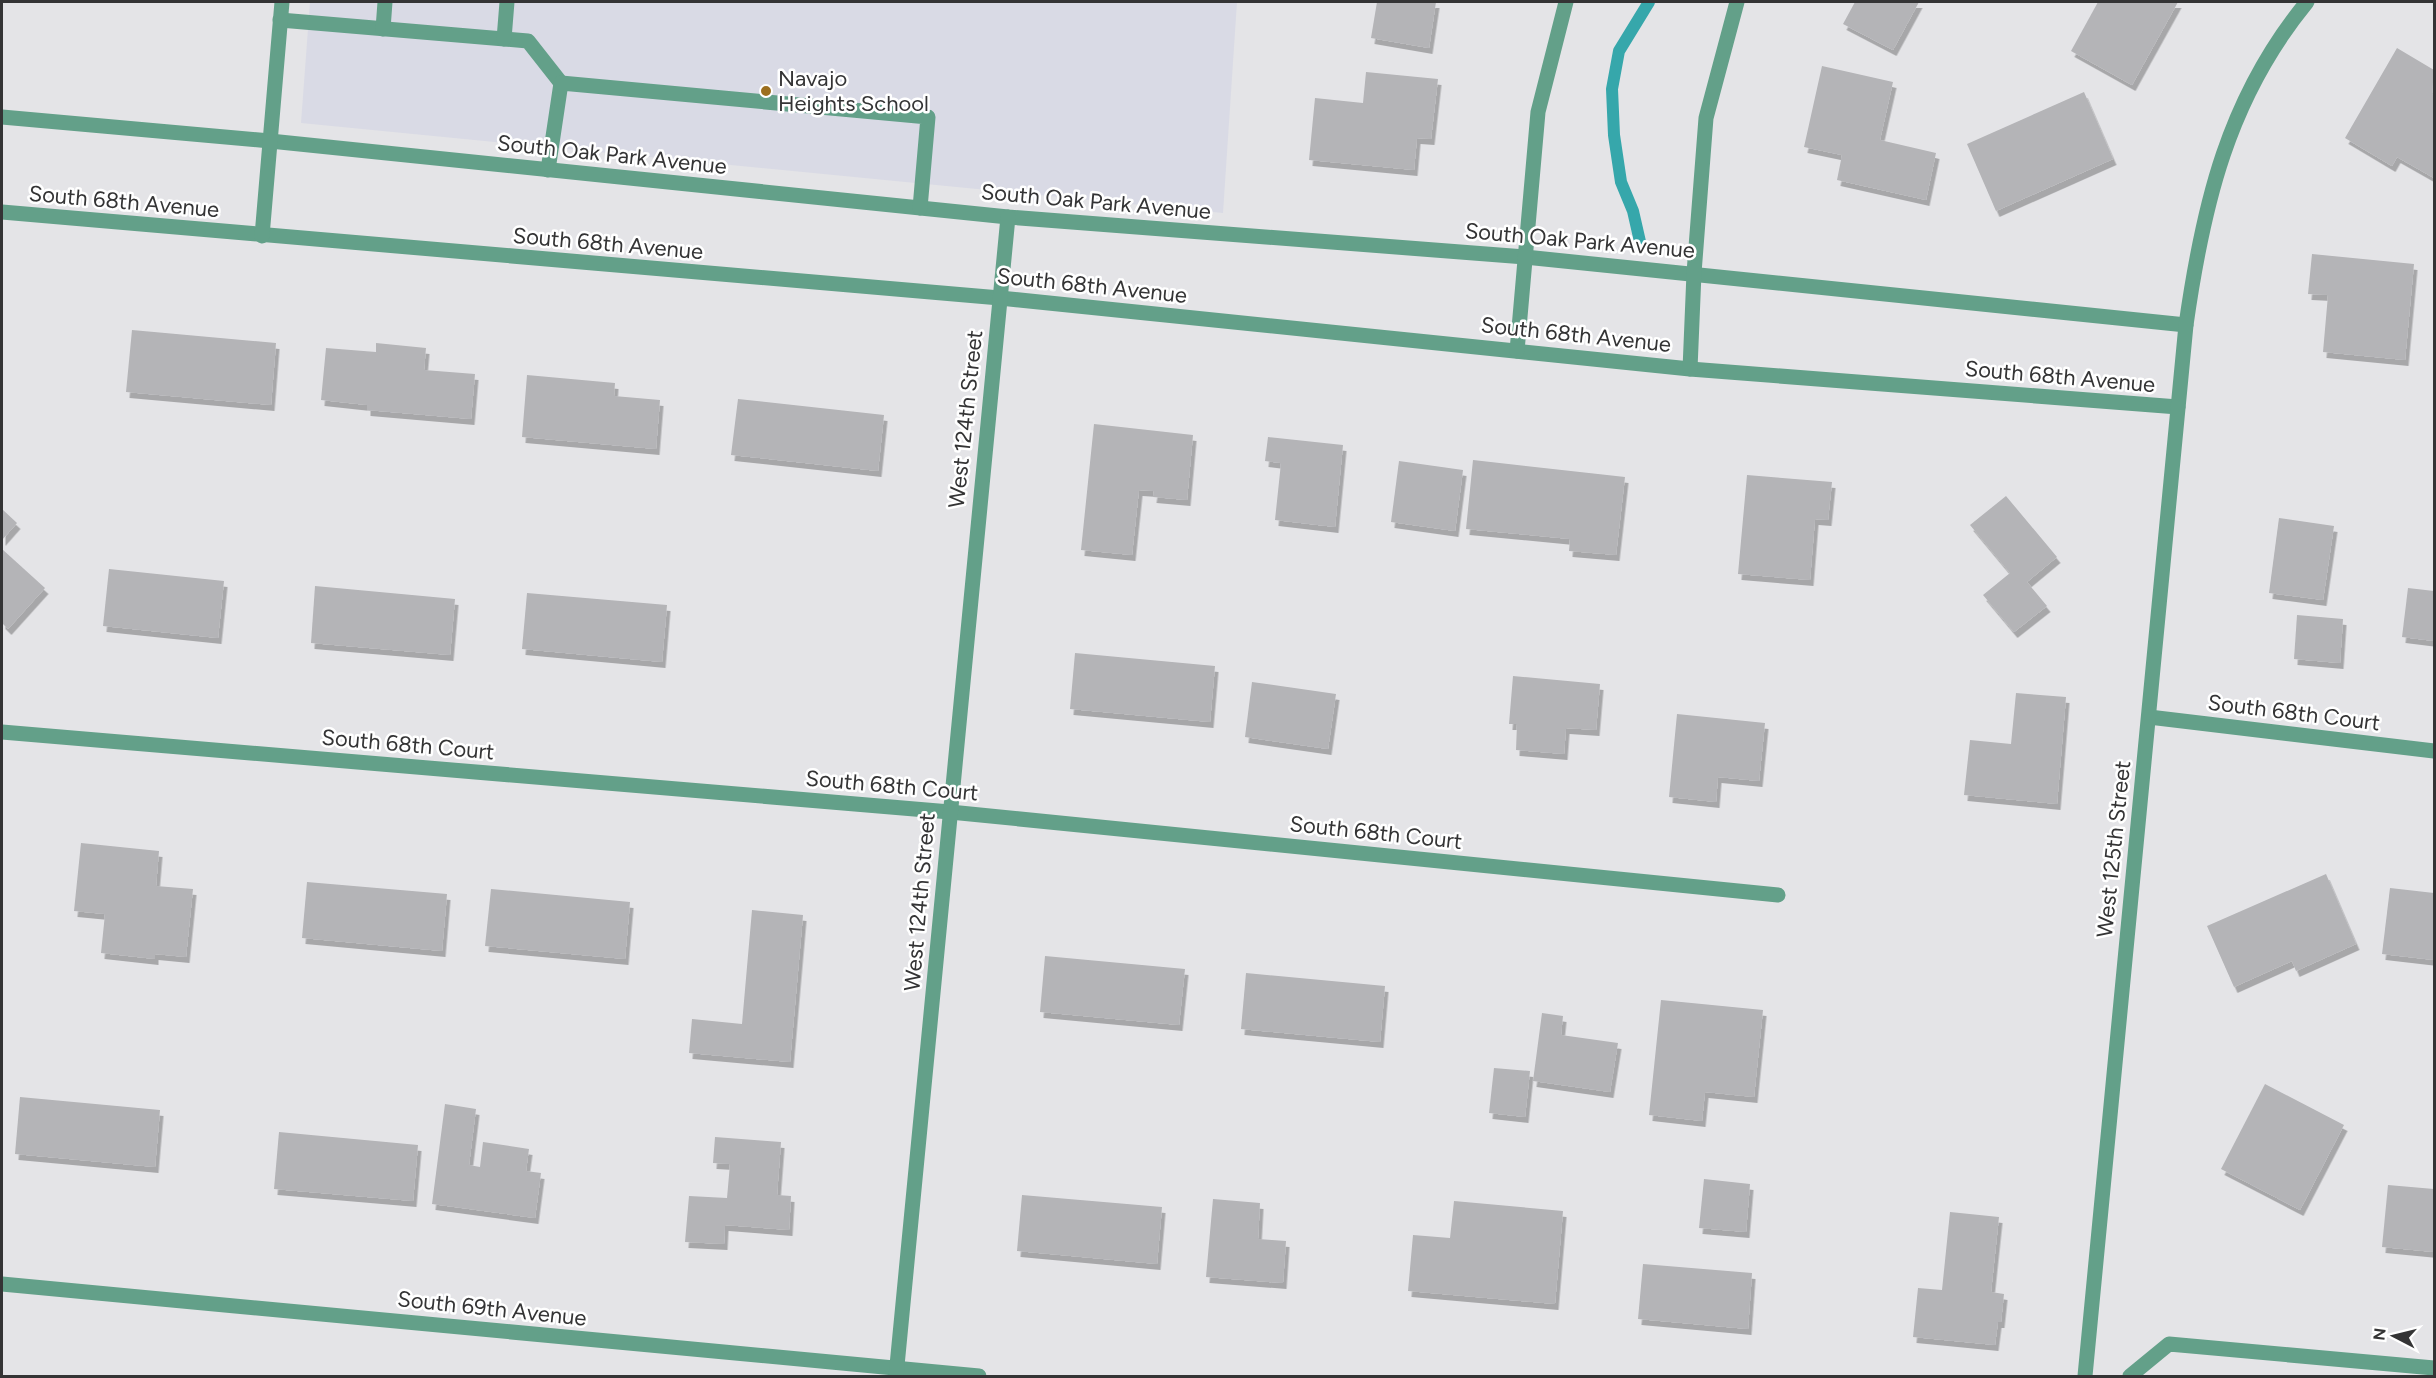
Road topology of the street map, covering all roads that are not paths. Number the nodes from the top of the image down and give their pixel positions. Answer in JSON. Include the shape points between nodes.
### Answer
{"nodes":[{"id":1,"x":282,"y":2,"type":"edge"},
{"id":2,"x":385,"y":2,"type":"edge"},
{"id":3,"x":507,"y":2,"type":"edge"},
{"id":4,"x":1566,"y":2,"type":"edge"},
{"id":5,"x":1737,"y":2,"type":"edge"},
{"id":6,"x":2307,"y":2,"type":"edge"},
{"id":7,"x":280,"y":20,"type":"junction"},
{"id":8,"x":383,"y":29,"type":"junction"},
{"id":9,"x":504,"y":39,"type":"junction"},
{"id":10,"x":561,"y":83,"type":"junction"},
{"id":11,"x":2,"y":117,"type":"edge"},
{"id":12,"x":270,"y":141,"type":"junction"},
{"id":13,"x":548,"y":170,"type":"junction"},
{"id":14,"x":920,"y":208,"type":"junction"},
{"id":15,"x":2,"y":212,"type":"edge"},
{"id":16,"x":1008,"y":218,"type":"junction"},
{"id":17,"x":262,"y":236,"type":"junction"},
{"id":18,"x":1525,"y":257,"type":"junction"},
{"id":19,"x":1694,"y":273,"type":"junction"},
{"id":20,"x":1000,"y":298,"type":"junction"},
{"id":21,"x":2186,"y":325,"type":"junction"},
{"id":22,"x":1517,"y":351,"type":"junction"},
{"id":23,"x":1690,"y":369,"type":"junction"},
{"id":24,"x":2178,"y":408,"type":"junction"},
{"id":25,"x":2149,"y":717,"type":"junction"},
{"id":26,"x":2,"y":732,"type":"edge"},
{"id":27,"x":2434,"y":751,"type":"edge"},
{"id":28,"x":950,"y":812,"type":"junction"},
{"id":29,"x":1778,"y":895,"type":"dead end"},
{"id":30,"x":2,"y":1284,"type":"edge"},
{"id":31,"x":2434,"y":1368,"type":"edge"},
{"id":32,"x":896,"y":1373,"type":"edge"},
{"id":33,"x":979,"y":1377,"type":"edge"},
{"id":34,"x":2085,"y":1377,"type":"edge"},
{"id":35,"x":2130,"y":1377,"type":"edge"}],
"edges":[{"from":1,"to":7,"type":"street"},
{"from":2,"to":8,"type":"street"},
{"from":3,"to":9,"type":"street"},
{"from":4,"to":18,"type":"street","via":[[1538,112]]},
{"from":5,"to":19,"type":"street","via":[[1706,118]]},
{"from":6,"to":21,"type":"street","name":"West 125th Street","via":[[2287,26],[2238,112],[2212,183],[2197,247]]},
{"from":7,"to":8,"type":"street"},
{"from":7,"to":12,"type":"street"},
{"from":8,"to":9,"type":"street"},
{"from":9,"to":10,"type":"street","via":[[528,41]]},
{"from":10,"to":13,"type":"street"},
{"from":10,"to":14,"type":"street","via":[[928,117]]},
{"from":11,"to":12,"type":"street","name":"South Oak Park Avenue"},
{"from":12,"to":13,"type":"street","name":"South Oak Park Avenue"},
{"from":12,"to":17,"type":"street"},
{"from":13,"to":14,"type":"street","name":"South Oak Park Avenue"},
{"from":14,"to":16,"type":"street","name":"South Oak Park Avenue"},
{"from":15,"to":17,"type":"street","name":"South 68th Avenue"},
{"from":16,"to":18,"type":"street","name":"South Oak Park Avenue"},
{"from":16,"to":20,"type":"street","name":"West 124th Street"},
{"from":17,"to":20,"type":"street","name":"South 68th Avenue"},
{"from":18,"to":19,"type":"street","name":"South Oak Park Avenue"},
{"from":18,"to":22,"type":"street"},
{"from":19,"to":21,"type":"street","name":"South Oak Park Avenue"},
{"from":19,"to":23,"type":"street"},
{"from":20,"to":22,"type":"street","name":"South 68th Avenue"},
{"from":20,"to":28,"type":"street","name":"West 124th Street"},
{"from":21,"to":24,"type":"street","name":"West 125th Street"},
{"from":22,"to":23,"type":"street","name":"South 68th Avenue"},
{"from":23,"to":24,"type":"street","name":"South 68th Avenue"},
{"from":24,"to":25,"type":"street","name":"West 125th Street"},
{"from":25,"to":27,"type":"street","name":"South 68th Court"},
{"from":25,"to":34,"type":"street","name":"West 125th Street"},
{"from":26,"to":28,"type":"street","name":"South 68th Court"},
{"from":28,"to":29,"type":"street","name":"South 68th Court"},
{"from":28,"to":32,"type":"street","name":"West 124th Street"},
{"from":30,"to":32,"type":"street","name":"South 69th Avenue"},
{"from":31,"to":35,"type":"street","via":[[2169,1344]]},
{"from":32,"to":33,"type":"street","name":"South 69th Avenue"}]}
